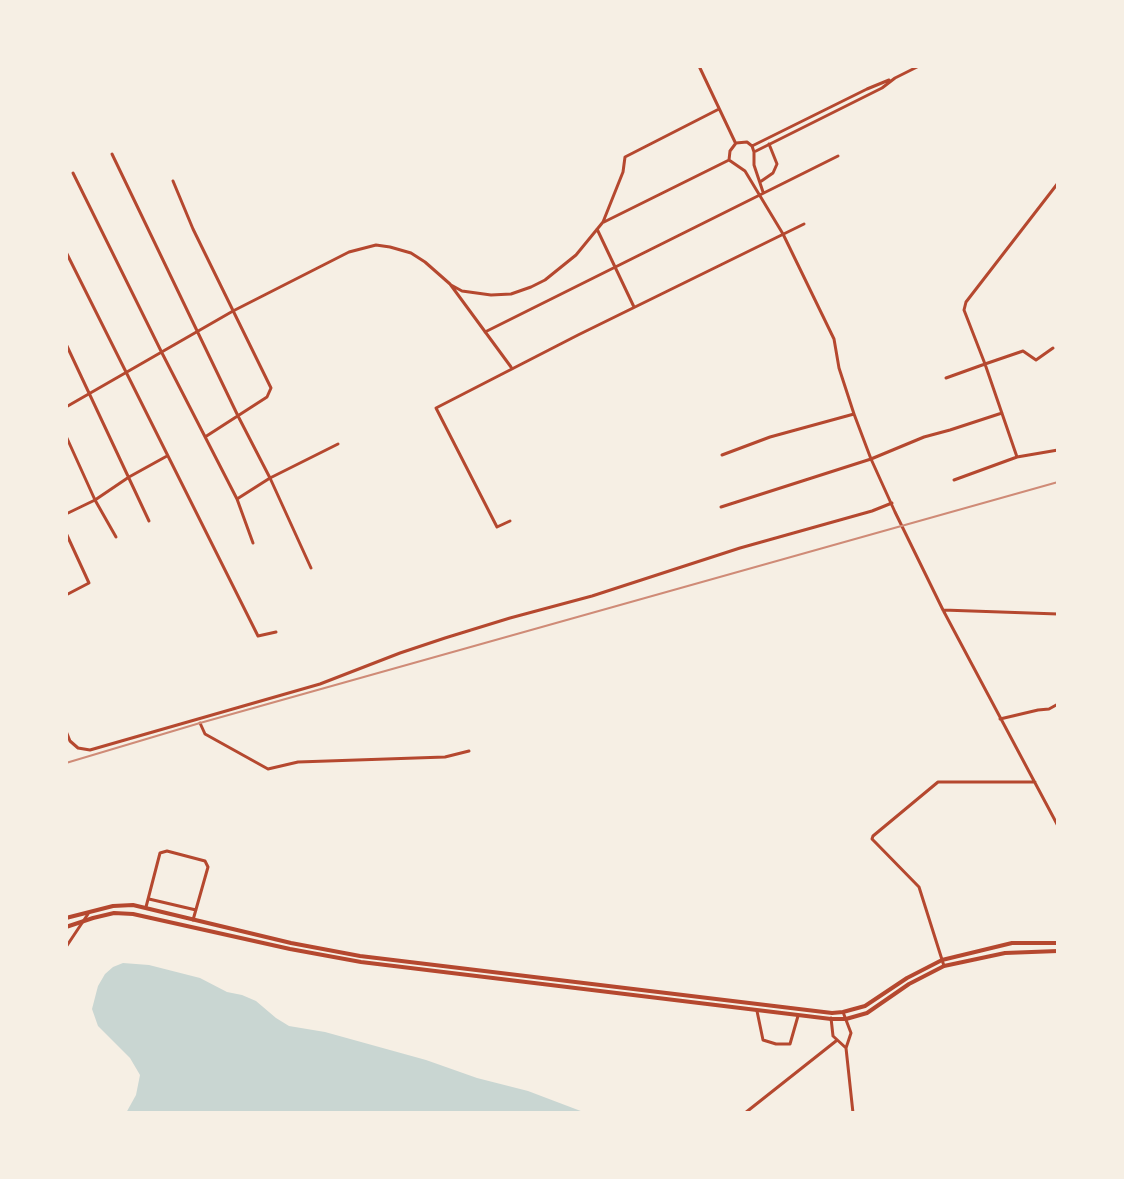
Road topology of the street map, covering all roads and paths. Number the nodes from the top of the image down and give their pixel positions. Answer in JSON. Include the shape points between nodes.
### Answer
{"nodes":[{"id":1,"x":699,"y":66,"type":"edge"},
{"id":2,"x":919,"y":66,"type":"edge"},
{"id":3,"x":895,"y":78,"type":"junction"},
{"id":4,"x":719,"y":109,"type":"junction"},
{"id":5,"x":736,"y":143,"type":"junction"},
{"id":6,"x":769,"y":144,"type":"junction"},
{"id":7,"x":752,"y":146,"type":"junction"},
{"id":8,"x":754,"y":152,"type":"junction"},
{"id":9,"x":112,"y":154,"type":"dead end"},
{"id":10,"x":838,"y":156,"type":"dead end"},
{"id":11,"x":729,"y":160,"type":"junction"},
{"id":12,"x":73,"y":173,"type":"dead end"},
{"id":13,"x":173,"y":181,"type":"dead end"},
{"id":14,"x":760,"y":182,"type":"junction"},
{"id":15,"x":1058,"y":183,"type":"edge"},
{"id":16,"x":761,"y":194,"type":"junction"},
{"id":17,"x":603,"y":222,"type":"junction"},
{"id":18,"x":804,"y":224,"type":"dead end"},
{"id":19,"x":597,"y":229,"type":"junction"},
{"id":20,"x":783,"y":234,"type":"junction"},
{"id":21,"x":66,"y":252,"type":"edge"},
{"id":22,"x":615,"y":267,"type":"junction"},
{"id":23,"x":450,"y":284,"type":"junction"},
{"id":24,"x":634,"y":307,"type":"junction"},
{"id":25,"x":233,"y":311,"type":"junction"},
{"id":26,"x":197,"y":332,"type":"junction"},
{"id":27,"x":485,"y":332,"type":"junction"},
{"id":28,"x":66,"y":344,"type":"edge"},
{"id":29,"x":1053,"y":348,"type":"dead end"},
{"id":30,"x":162,"y":353,"type":"junction"},
{"id":31,"x":985,"y":364,"type":"junction"},
{"id":32,"x":511,"y":368,"type":"junction"},
{"id":33,"x":125,"y":373,"type":"junction"},
{"id":34,"x":946,"y":378,"type":"dead end"},
{"id":35,"x":91,"y":393,"type":"junction"},
{"id":36,"x":66,"y":407,"type":"edge"},
{"id":37,"x":1002,"y":413,"type":"junction"},
{"id":38,"x":854,"y":414,"type":"junction"},
{"id":39,"x":238,"y":416,"type":"junction"},
{"id":40,"x":66,"y":436,"type":"edge"},
{"id":41,"x":205,"y":437,"type":"junction"},
{"id":42,"x":338,"y":444,"type":"dead end"},
{"id":43,"x":1058,"y":450,"type":"edge"},
{"id":44,"x":168,"y":455,"type":"junction"},
{"id":45,"x":722,"y":455,"type":"dead end"},
{"id":46,"x":1017,"y":457,"type":"junction"},
{"id":47,"x":871,"y":459,"type":"junction"},
{"id":48,"x":129,"y":477,"type":"junction"},
{"id":49,"x":270,"y":478,"type":"junction"},
{"id":50,"x":954,"y":480,"type":"dead end"},
{"id":51,"x":237,"y":499,"type":"junction"},
{"id":52,"x":95,"y":500,"type":"junction"},
{"id":53,"x":892,"y":503,"type":"junction"},
{"id":54,"x":721,"y":507,"type":"dead end"},
{"id":55,"x":66,"y":514,"type":"edge"},
{"id":56,"x":149,"y":521,"type":"dead end"},
{"id":57,"x":510,"y":521,"type":"dead end"},
{"id":58,"x":66,"y":533,"type":"edge"},
{"id":59,"x":116,"y":537,"type":"dead end"},
{"id":60,"x":253,"y":543,"type":"dead end"},
{"id":61,"x":311,"y":568,"type":"dead end"},
{"id":62,"x":66,"y":595,"type":"edge"},
{"id":63,"x":943,"y":610,"type":"junction"},
{"id":64,"x":1058,"y":614,"type":"edge"},
{"id":65,"x":276,"y":632,"type":"dead end"},
{"id":66,"x":1058,"y":704,"type":"edge"},
{"id":67,"x":1000,"y":719,"type":"junction"},
{"id":68,"x":200,"y":723,"type":"dead end"},
{"id":69,"x":66,"y":731,"type":"edge"},
{"id":70,"x":469,"y":751,"type":"dead end"},
{"id":71,"x":1035,"y":782,"type":"junction"},
{"id":72,"x":1058,"y":826,"type":"edge"},
{"id":73,"x":148,"y":898,"type":"junction"},
{"id":74,"x":146,"y":908,"type":"junction"},
{"id":75,"x":196,"y":910,"type":"junction"},
{"id":76,"x":90,"y":911,"type":"junction"},
{"id":77,"x":66,"y":918,"type":"edge"},
{"id":78,"x":193,"y":920,"type":"junction"},
{"id":79,"x":84,"y":921,"type":"junction"},
{"id":80,"x":66,"y":927,"type":"edge"},
{"id":81,"x":1058,"y":943,"type":"edge"},
{"id":82,"x":66,"y":947,"type":"edge"},
{"id":83,"x":1058,"y":951,"type":"edge"},
{"id":84,"x":942,"y":960,"type":"junction"},
{"id":85,"x":944,"y":966,"type":"junction"},
{"id":86,"x":757,"y":1011,"type":"junction"},
{"id":87,"x":843,"y":1012,"type":"junction"},
{"id":88,"x":798,"y":1016,"type":"junction"},
{"id":89,"x":832,"y":1016,"type":"junction"},
{"id":90,"x":846,"y":1019,"type":"junction"},
{"id":91,"x":836,"y":1041,"type":"junction"},
{"id":92,"x":846,"y":1048,"type":"junction"},
{"id":93,"x":745,"y":1113,"type":"edge"},
{"id":94,"x":853,"y":1113,"type":"edge"}],
"edges":[{"from":1,"to":4,"type":"street"},
{"from":2,"to":3,"type":"street"},
{"from":3,"to":6,"type":"street"},
{"from":3,"to":7,"type":"street"},
{"from":4,"to":5,"type":"street"},
{"from":4,"to":17,"type":"street","via":[[625,157]]},
{"from":5,"to":7,"type":"street"},
{"from":5,"to":11,"type":"street"},
{"from":6,"to":8,"type":"street"},
{"from":6,"to":14,"type":"street","via":[[777,164]]},
{"from":7,"to":8,"type":"street"},
{"from":8,"to":14,"type":"street"},
{"from":9,"to":26,"type":"street"},
{"from":10,"to":16,"type":"street"},
{"from":11,"to":16,"type":"street","via":[[745,171]]},
{"from":11,"to":17,"type":"street"},
{"from":12,"to":30,"type":"street"},
{"from":13,"to":25,"type":"street"},
{"from":14,"to":16,"type":"street"},
{"from":15,"to":31,"type":"street","via":[[966,302],[964,310]]},
{"from":16,"to":20,"type":"street"},
{"from":16,"to":22,"type":"street"},
{"from":17,"to":19,"type":"street"},
{"from":18,"to":20,"type":"street"},
{"from":19,"to":22,"type":"street"},
{"from":19,"to":23,"type":"street","via":[[576,255],[531,287],[483,295]]},
{"from":20,"to":24,"type":"street"},
{"from":20,"to":38,"type":"street","via":[[834,339]]},
{"from":21,"to":33,"type":"street"},
{"from":22,"to":24,"type":"street"},
{"from":22,"to":27,"type":"street"},
{"from":23,"to":25,"type":"street","via":[[411,253],[376,245],[349,252]]},
{"from":23,"to":27,"type":"street"},
{"from":24,"to":32,"type":"street"},
{"from":25,"to":26,"type":"street"},
{"from":25,"to":39,"type":"street","via":[[271,388],[267,397]]},
{"from":26,"to":30,"type":"street"},
{"from":26,"to":39,"type":"street"},
{"from":27,"to":32,"type":"street"},
{"from":28,"to":35,"type":"street"},
{"from":29,"to":31,"type":"street","via":[[1036,360],[1023,351]]},
{"from":30,"to":33,"type":"street"},
{"from":30,"to":41,"type":"street"},
{"from":31,"to":34,"type":"street"},
{"from":31,"to":37,"type":"street"},
{"from":32,"to":57,"type":"street","via":[[436,408],[497,527]]},
{"from":33,"to":35,"type":"street"},
{"from":33,"to":44,"type":"street"},
{"from":35,"to":36,"type":"street"},
{"from":35,"to":48,"type":"street"},
{"from":37,"to":46,"type":"street"},
{"from":37,"to":47,"type":"street"},
{"from":38,"to":45,"type":"street"},
{"from":38,"to":47,"type":"street"},
{"from":39,"to":41,"type":"street"},
{"from":39,"to":49,"type":"street"},
{"from":40,"to":52,"type":"street"},
{"from":41,"to":51,"type":"street"},
{"from":42,"to":49,"type":"street"},
{"from":43,"to":46,"type":"street"},
{"from":44,"to":48,"type":"street"},
{"from":44,"to":65,"type":"street","via":[[258,636]]},
{"from":46,"to":50,"type":"street"},
{"from":47,"to":53,"type":"street"},
{"from":47,"to":54,"type":"street"},
{"from":48,"to":52,"type":"street"},
{"from":48,"to":56,"type":"street"},
{"from":49,"to":51,"type":"street"},
{"from":49,"to":61,"type":"street"},
{"from":51,"to":60,"type":"street"},
{"from":52,"to":55,"type":"street"},
{"from":52,"to":59,"type":"street"},
{"from":53,"to":63,"type":"street"},
{"from":53,"to":69,"type":"street","via":[[445,638],[320,684],[90,750],[78,748]]},
{"from":58,"to":62,"type":"street","via":[[89,583]]},
{"from":63,"to":64,"type":"street"},
{"from":63,"to":67,"type":"street"},
{"from":66,"to":67,"type":"street"},
{"from":67,"to":71,"type":"street"},
{"from":68,"to":70,"type":"street","via":[[205,734],[268,769],[298,762],[445,757]]},
{"from":71,"to":72,"type":"street"},
{"from":71,"to":84,"type":"street","via":[[938,782],[873,836],[919,887]]},
{"from":73,"to":74,"type":"street"},
{"from":73,"to":75,"type":"street"},
{"from":73,"to":75,"type":"street","via":[[158,856],[167,851],[208,865]]},
{"from":74,"to":76,"type":"main road","via":[[125,905]]},
{"from":74,"to":78,"type":"main road"},
{"from":75,"to":78,"type":"street"},
{"from":76,"to":77,"type":"main road"},
{"from":76,"to":79,"type":"street"},
{"from":78,"to":89,"type":"main road","via":[[360,956]]},
{"from":79,"to":80,"type":"main road"},
{"from":79,"to":82,"type":"street"},
{"from":79,"to":86,"type":"main road","via":[[133,914],[331,957]]},
{"from":81,"to":84,"type":"main road","via":[[1012,943]]},
{"from":83,"to":85,"type":"main road","via":[[1005,953]]},
{"from":84,"to":85,"type":"street"},
{"from":84,"to":87,"type":"main road","via":[[865,1006]]},
{"from":85,"to":90,"type":"main road","via":[[867,1013]]},
{"from":86,"to":88,"type":"main road"},
{"from":86,"to":88,"type":"street","via":[[763,1040],[776,1044],[790,1044]]},
{"from":87,"to":89,"type":"main road"},
{"from":87,"to":90,"type":"street"},
{"from":88,"to":89,"type":"main road"},
{"from":89,"to":90,"type":"main road"},
{"from":89,"to":91,"type":"street"},
{"from":90,"to":92,"type":"street","via":[[851,1033]]},
{"from":91,"to":92,"type":"street"},
{"from":91,"to":93,"type":"street"},
{"from":92,"to":94,"type":"street"}]}
